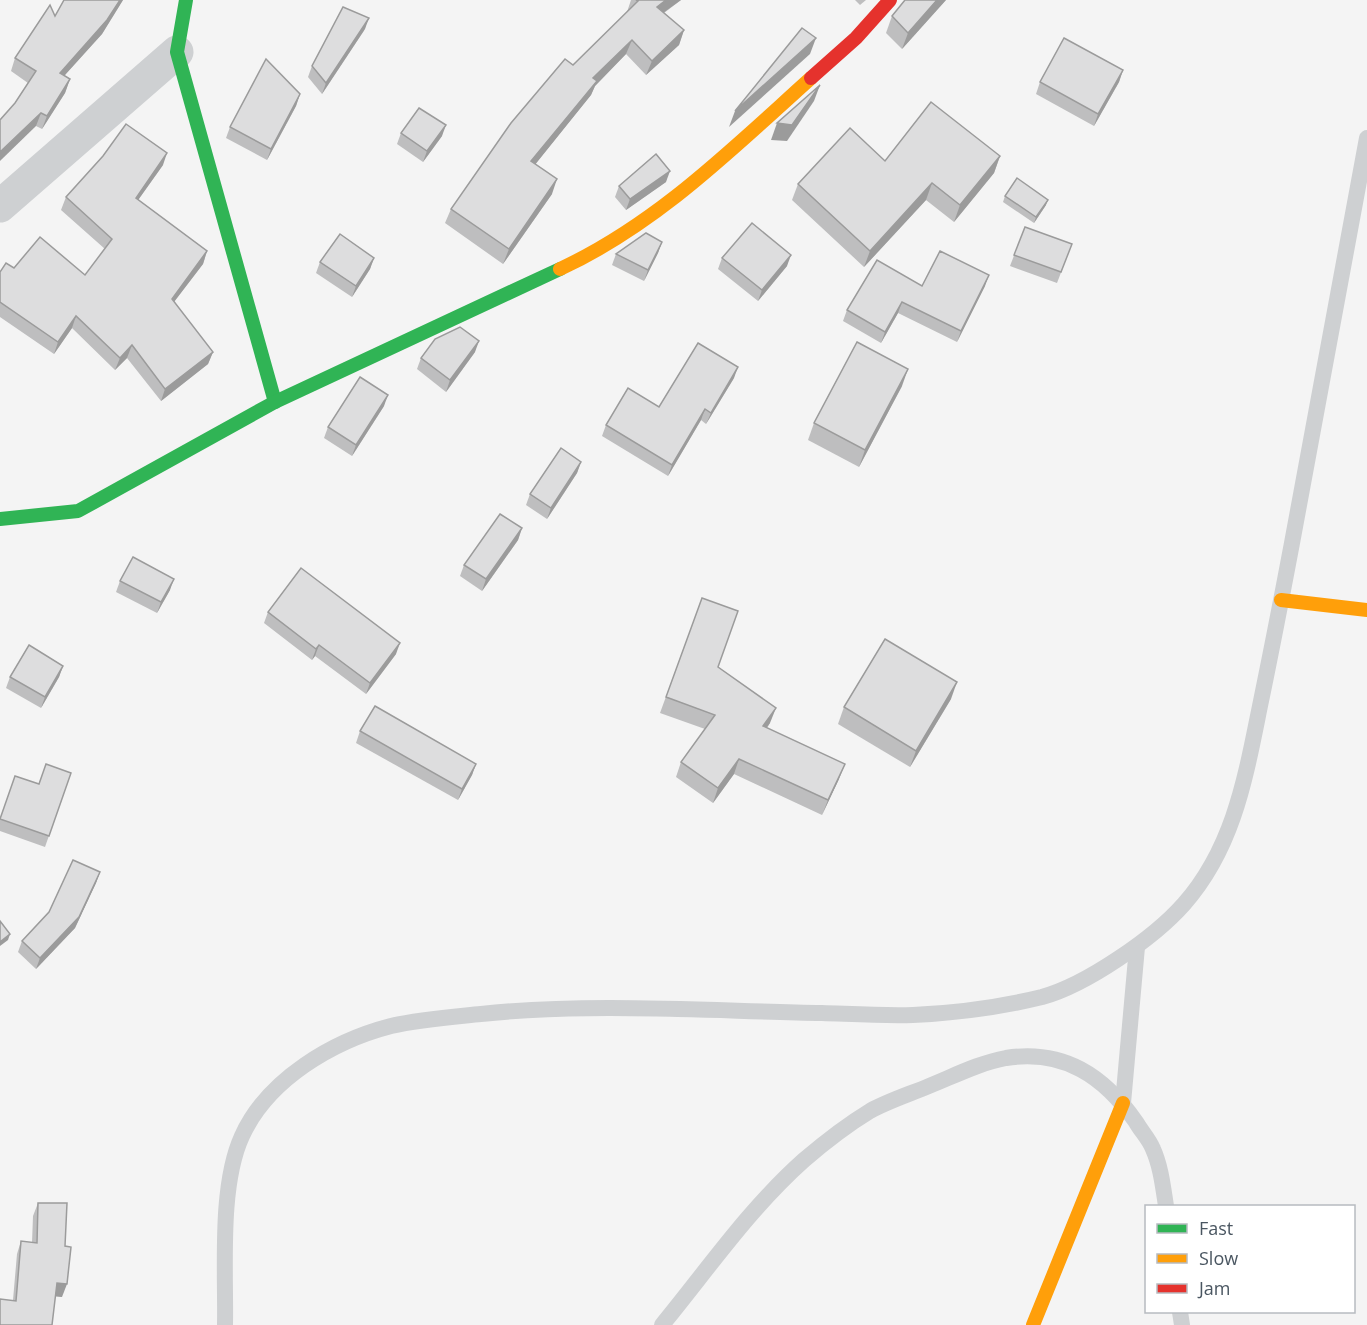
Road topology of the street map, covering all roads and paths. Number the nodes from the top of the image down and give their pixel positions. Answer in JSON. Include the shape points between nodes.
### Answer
{"nodes":[{"id":1,"x":186,"y":0,"type":"edge"},
{"id":2,"x":890,"y":0,"type":"edge"},
{"id":3,"x":177,"y":52,"type":"junction"},
{"id":4,"x":1367,"y":138,"type":"edge"},
{"id":5,"x":0,"y":206,"type":"edge"},
{"id":6,"x":275,"y":402,"type":"junction"},
{"id":7,"x":0,"y":519,"type":"edge"},
{"id":8,"x":1281,"y":600,"type":"junction"},
{"id":9,"x":1367,"y":610,"type":"edge"},
{"id":10,"x":1137,"y":947,"type":"junction"},
{"id":11,"x":1123,"y":1103,"type":"junction"},
{"id":12,"x":1166,"y":1205,"type":"edge"},
{"id":13,"x":225,"y":1325,"type":"edge"},
{"id":14,"x":662,"y":1325,"type":"edge"},
{"id":15,"x":1033,"y":1325,"type":"edge"}],
"edges":[{"from":1,"to":3,"type":"street"},
{"from":2,"to":6,"type":"street","via":[[856,38],[685,192],[601,250]]},
{"from":3,"to":5,"type":"street"},
{"from":3,"to":6,"type":"street"},
{"from":4,"to":8,"type":"lane"},
{"from":6,"to":7,"type":"street","via":[[78,511]]},
{"from":8,"to":9,"type":"street"},
{"from":8,"to":10,"type":"lane","via":[[1242,796],[1233,823],[1211,867],[1186,903]]},
{"from":10,"to":11,"type":"lane"},
{"from":10,"to":13,"type":"lane","via":[[1047,996],[977,1008],[911,1015],[534,1008],[416,1021],[364,1034],[291,1077],[269,1096],[244,1132],[231,1173]]},
{"from":11,"to":12,"type":"lane","via":[[1153,1147]]},
{"from":11,"to":14,"type":"lane","via":[[1089,1073],[1048,1058],[1026,1056],[984,1064],[872,1110],[814,1152],[776,1186]]},
{"from":11,"to":15,"type":"street"}]}
